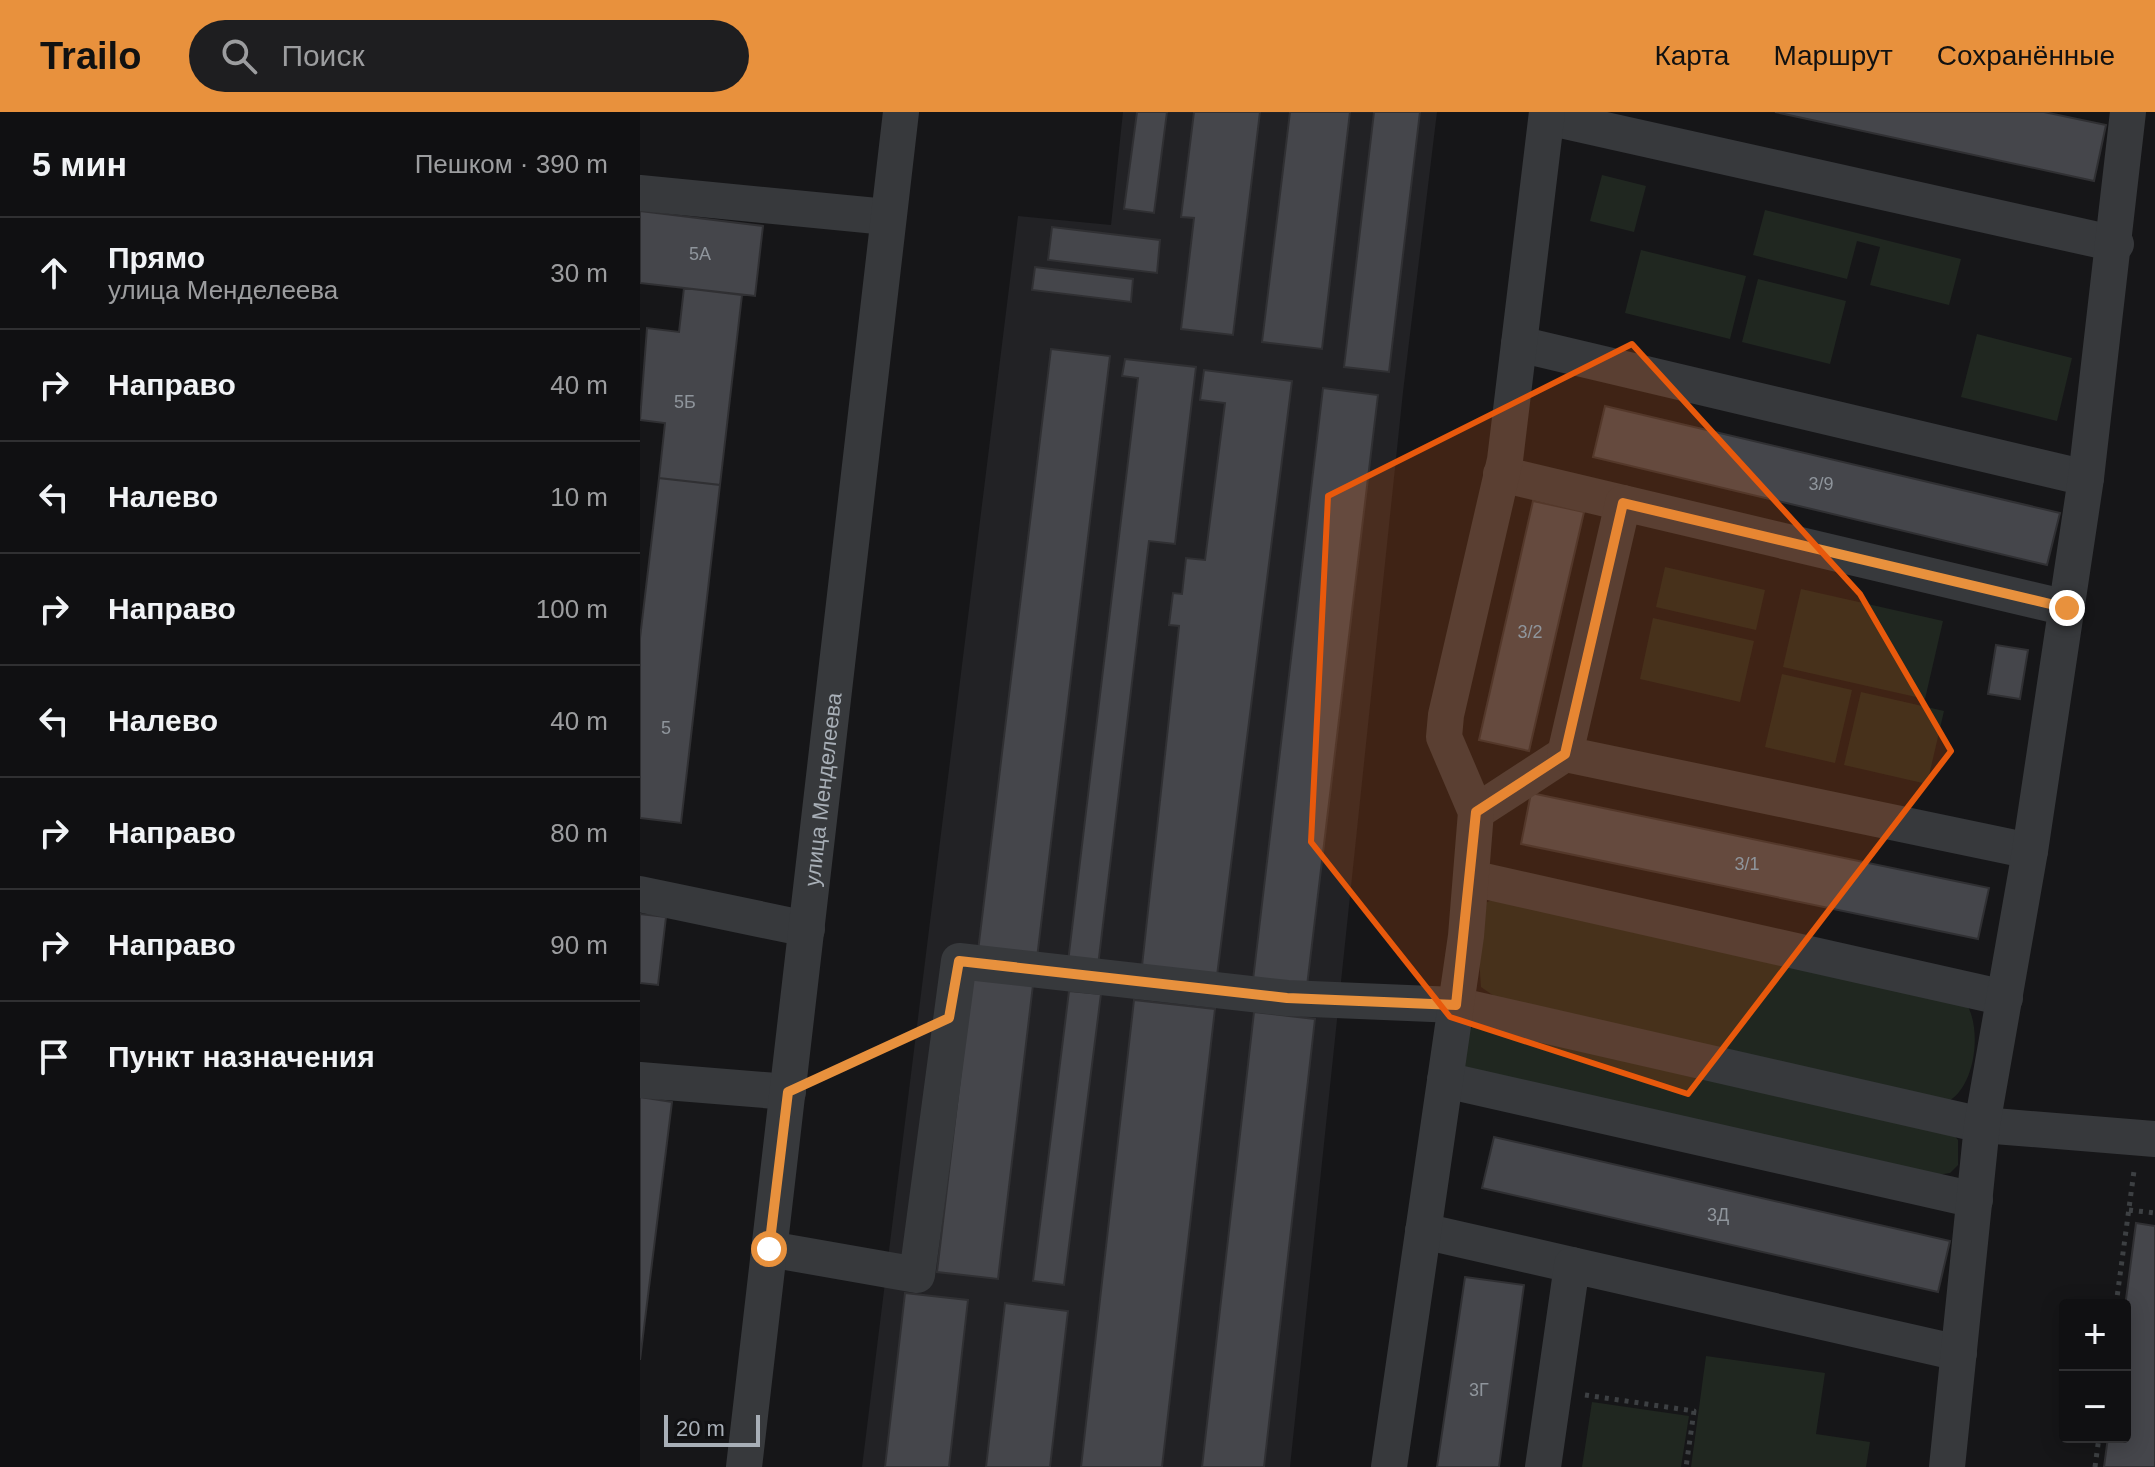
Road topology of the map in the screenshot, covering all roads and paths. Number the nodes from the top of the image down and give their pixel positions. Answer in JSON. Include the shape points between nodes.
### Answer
{"nodes":[{"id":1,"x":901,"y":112,"type":"edge"},
{"id":2,"x":2128,"y":112,"type":"edge"},
{"id":3,"x":1547,"y":114,"type":"edge"},
{"id":4,"x":640,"y":193,"type":"edge"},
{"id":5,"x":887,"y":217,"type":"junction"},
{"id":6,"x":2116,"y":244,"type":"junction"},
{"id":7,"x":1519,"y":344,"type":"junction"},
{"id":8,"x":1501,"y":474,"type":"junction"},
{"id":9,"x":2086,"y":478,"type":"junction"},
{"id":10,"x":1623,"y":503,"type":"junction"},
{"id":11,"x":2067,"y":608,"type":"junction"},
{"id":12,"x":1565,"y":754,"type":"junction"},
{"id":13,"x":1476,"y":812,"type":"junction"},
{"id":14,"x":2030,"y":851,"type":"junction"},
{"id":15,"x":1471,"y":878,"type":"junction"},
{"id":16,"x":640,"y":894,"type":"edge"},
{"id":17,"x":807,"y":929,"type":"junction"},
{"id":18,"x":2005,"y":998,"type":"junction"},
{"id":19,"x":1456,"y":1005,"type":"junction"},
{"id":20,"x":949,"y":1018,"type":"junction"},
{"id":21,"x":640,"y":1080,"type":"edge"},
{"id":22,"x":1445,"y":1080,"type":"junction"},
{"id":23,"x":788,"y":1092,"type":"junction"},
{"id":24,"x":1982,"y":1125,"type":"junction"},
{"id":25,"x":2147,"y":1138,"type":"edge"},
{"id":26,"x":1975,"y":1200,"type":"junction"},
{"id":27,"x":2129,"y":1210,"type":"junction"},
{"id":28,"x":2155,"y":1213,"type":"edge"},
{"id":29,"x":1423,"y":1231,"type":"junction"},
{"id":30,"x":769,"y":1249,"type":"junction"},
{"id":31,"x":1572,"y":1265,"type":"junction"},
{"id":32,"x":2117,"y":1299,"type":"edge"},
{"id":33,"x":1959,"y":1353,"type":"junction"},
{"id":34,"x":1554,"y":1390,"type":"junction"},
{"id":35,"x":2098,"y":1443,"type":"edge"},
{"id":36,"x":744,"y":1467,"type":"edge"},
{"id":37,"x":1389,"y":1467,"type":"edge"},
{"id":38,"x":1543,"y":1467,"type":"edge"},
{"id":39,"x":1686,"y":1467,"type":"edge"},
{"id":40,"x":1947,"y":1467,"type":"edge"},
{"id":41,"x":2095,"y":1467,"type":"edge"}],
"edges":[{"from":1,"to":5,"type":"street","name":"улица Менделеева"},
{"from":2,"to":6,"type":"street"},
{"from":3,"to":6,"type":"street"},
{"from":3,"to":7,"type":"street"},
{"from":4,"to":5,"type":"street"},
{"from":5,"to":17,"type":"street","name":"улица Менделеева"},
{"from":6,"to":9,"type":"street"},
{"from":7,"to":8,"type":"street"},
{"from":7,"to":9,"type":"street"},
{"from":8,"to":10,"type":"street"},
{"from":8,"to":13,"type":"street","via":[[1444,737]]},
{"from":9,"to":11,"type":"street"},
{"from":10,"to":11,"type":"street"},
{"from":10,"to":12,"type":"street"},
{"from":11,"to":14,"type":"street"},
{"from":12,"to":13,"type":"street"},
{"from":12,"to":14,"type":"street"},
{"from":13,"to":15,"type":"street"},
{"from":14,"to":18,"type":"street"},
{"from":15,"to":18,"type":"street"},
{"from":15,"to":19,"type":"street"},
{"from":16,"to":17,"type":"street"},
{"from":17,"to":23,"type":"street","name":"улица Менделеева"},
{"from":18,"to":24,"type":"street"},
{"from":19,"to":20,"type":"street","via":[[1287,998],[959,961]]},
{"from":19,"to":22,"type":"street"},
{"from":19,"to":24,"type":"street"},
{"from":20,"to":23,"type":"path"},
{"from":20,"to":30,"type":"street","via":[[917,1275]]},
{"from":21,"to":23,"type":"street"},
{"from":22,"to":26,"type":"street"},
{"from":22,"to":29,"type":"street"},
{"from":23,"to":30,"type":"street","name":"улица Менделеева"},
{"from":24,"to":25,"type":"street"},
{"from":24,"to":26,"type":"street"},
{"from":25,"to":27,"type":"path"},
{"from":26,"to":33,"type":"street"},
{"from":27,"to":28,"type":"path"},
{"from":27,"to":32,"type":"path"},
{"from":29,"to":31,"type":"street"},
{"from":29,"to":37,"type":"street"},
{"from":30,"to":36,"type":"street","name":"улица Менделеева"},
{"from":31,"to":33,"type":"street"},
{"from":31,"to":34,"type":"street"},
{"from":33,"to":40,"type":"street"},
{"from":34,"to":38,"type":"street"},
{"from":34,"to":39,"type":"path","via":[[1694,1411]]},
{"from":35,"to":41,"type":"path"}]}
